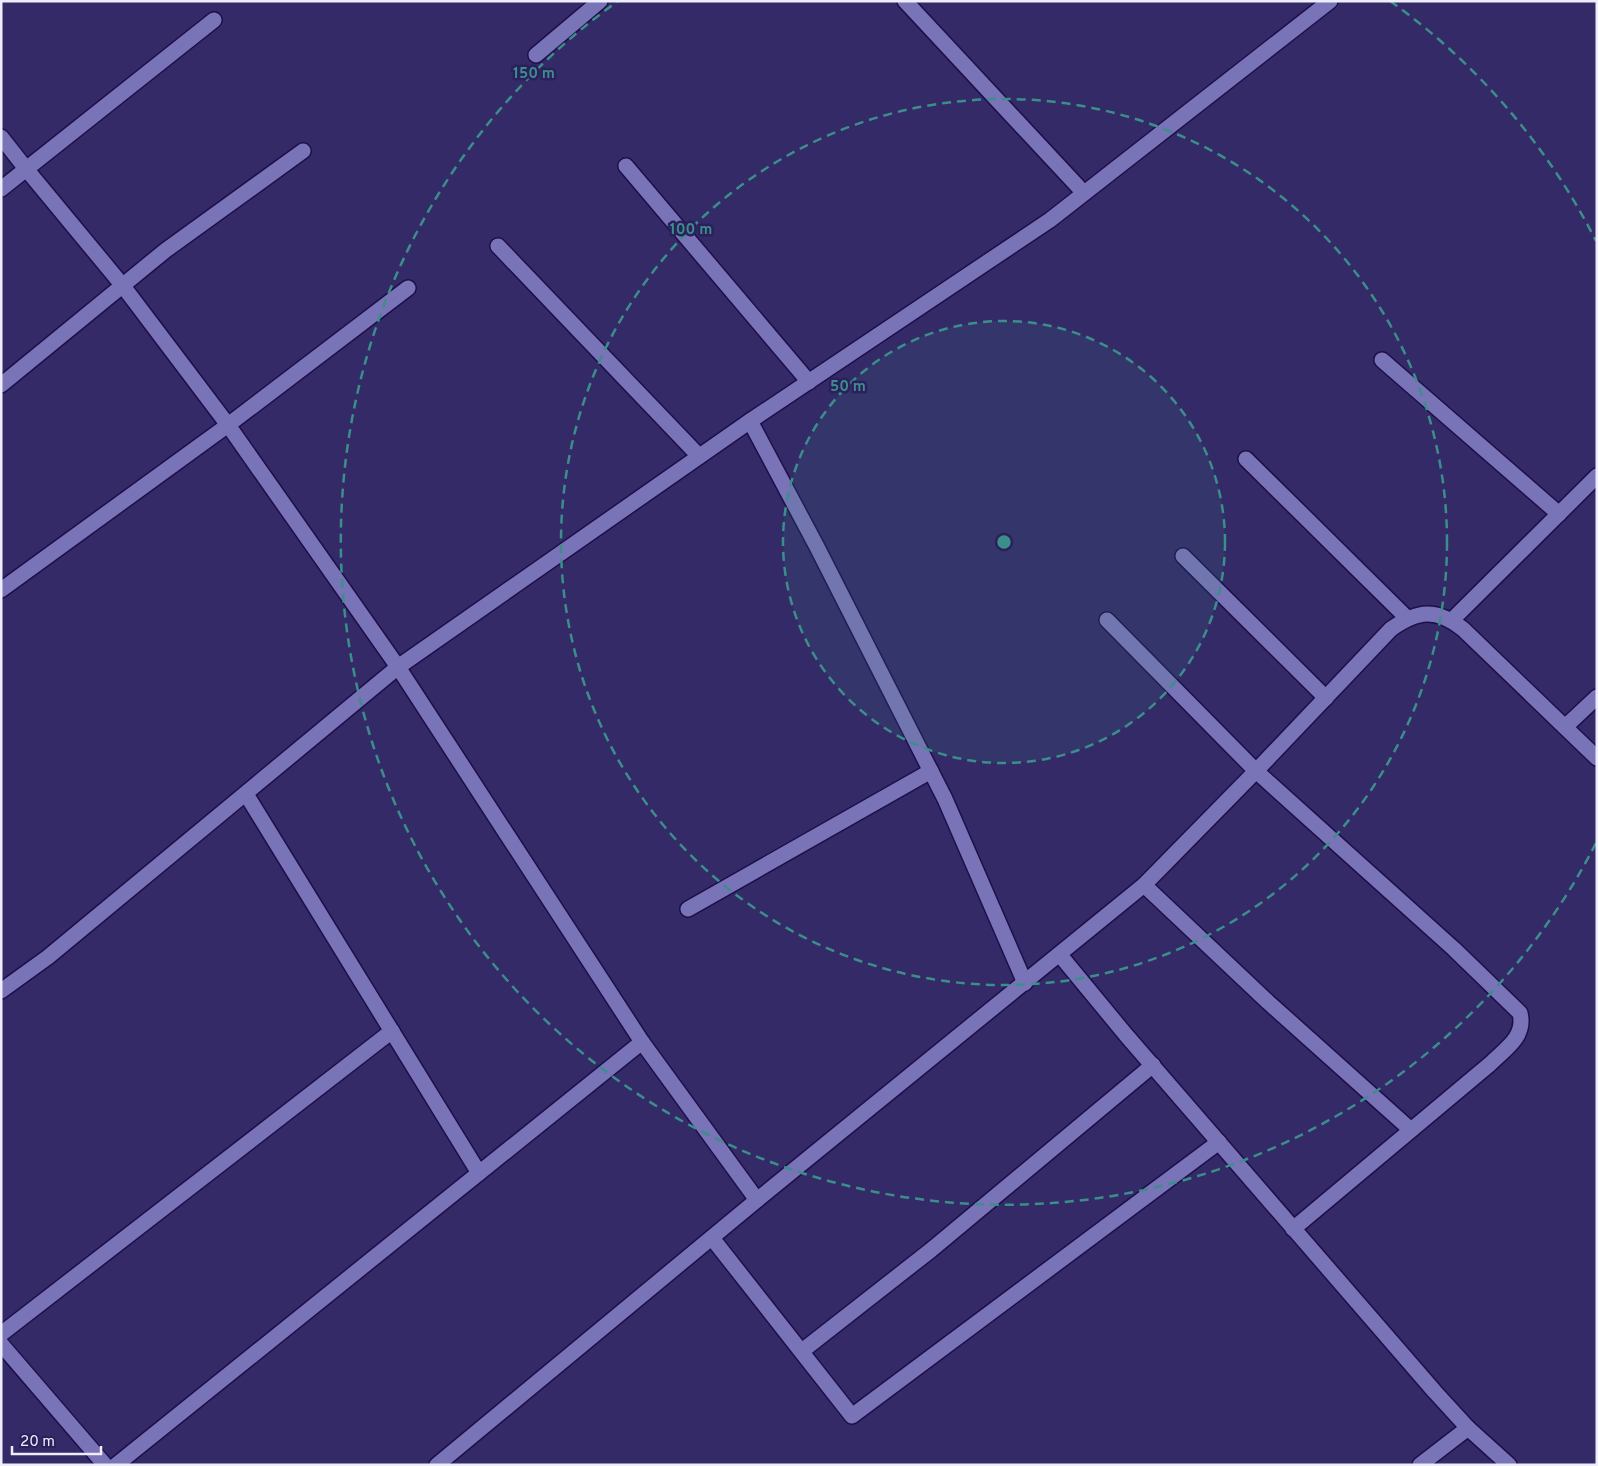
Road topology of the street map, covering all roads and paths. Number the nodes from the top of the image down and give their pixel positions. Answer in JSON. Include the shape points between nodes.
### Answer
{"nodes":[{"id":1,"x":600,"y":1,"type":"edge"},
{"id":2,"x":905,"y":1,"type":"edge"},
{"id":3,"x":1330,"y":1,"type":"edge"},
{"id":4,"x":214,"y":20,"type":"dead end"},
{"id":5,"x":536,"y":55,"type":"dead end"},
{"id":6,"x":1,"y":137,"type":"edge"},
{"id":7,"x":303,"y":151,"type":"dead end"},
{"id":8,"x":626,"y":166,"type":"dead end"},
{"id":9,"x":26,"y":170,"type":"junction"},
{"id":10,"x":1,"y":189,"type":"edge"},
{"id":11,"x":1084,"y":194,"type":"junction"},
{"id":12,"x":498,"y":246,"type":"dead end"},
{"id":13,"x":123,"y":286,"type":"junction"},
{"id":14,"x":408,"y":288,"type":"dead end"},
{"id":15,"x":1382,"y":360,"type":"dead end"},
{"id":16,"x":809,"y":382,"type":"junction"},
{"id":17,"x":1,"y":386,"type":"edge"},
{"id":18,"x":750,"y":421,"type":"junction"},
{"id":19,"x":228,"y":425,"type":"junction"},
{"id":20,"x":699,"y":456,"type":"junction"},
{"id":21,"x":1246,"y":459,"type":"dead end"},
{"id":22,"x":1597,"y":476,"type":"edge"},
{"id":23,"x":1558,"y":514,"type":"junction"},
{"id":24,"x":1183,"y":556,"type":"dead end"},
{"id":25,"x":1,"y":590,"type":"edge"},
{"id":26,"x":1407,"y":618,"type":"junction"},
{"id":27,"x":1107,"y":620,"type":"dead end"},
{"id":28,"x":1452,"y":620,"type":"junction"},
{"id":29,"x":398,"y":667,"type":"junction"},
{"id":30,"x":1597,"y":697,"type":"edge"},
{"id":31,"x":1326,"y":698,"type":"junction"},
{"id":32,"x":1565,"y":727,"type":"junction"},
{"id":33,"x":1597,"y":758,"type":"edge"},
{"id":34,"x":931,"y":771,"type":"junction"},
{"id":35,"x":1256,"y":771,"type":"junction"},
{"id":36,"x":246,"y":794,"type":"junction"},
{"id":37,"x":1144,"y":885,"type":"junction"},
{"id":38,"x":688,"y":909,"type":"dead end"},
{"id":39,"x":1060,"y":955,"type":"junction"},
{"id":40,"x":1025,"y":983,"type":"junction"},
{"id":41,"x":1,"y":991,"type":"edge"},
{"id":42,"x":392,"y":1031,"type":"junction"},
{"id":43,"x":642,"y":1042,"type":"junction"},
{"id":44,"x":1153,"y":1065,"type":"junction"},
{"id":45,"x":1411,"y":1130,"type":"junction"},
{"id":46,"x":1219,"y":1142,"type":"junction"},
{"id":47,"x":479,"y":1173,"type":"junction"},
{"id":48,"x":757,"y":1200,"type":"junction"},
{"id":49,"x":1293,"y":1228,"type":"junction"},
{"id":50,"x":712,"y":1238,"type":"junction"},
{"id":51,"x":1,"y":1334,"type":"edge"},
{"id":52,"x":1,"y":1344,"type":"edge"},
{"id":53,"x":802,"y":1351,"type":"junction"},
{"id":54,"x":1468,"y":1428,"type":"junction"},
{"id":55,"x":105,"y":1465,"type":"edge"},
{"id":56,"x":116,"y":1465,"type":"edge"},
{"id":57,"x":437,"y":1465,"type":"edge"},
{"id":58,"x":1420,"y":1465,"type":"edge"},
{"id":59,"x":1509,"y":1465,"type":"edge"}],
"edges":[{"from":1,"to":5,"type":"street"},
{"from":2,"to":11,"type":"street"},
{"from":3,"to":11,"type":"street"},
{"from":4,"to":9,"type":"street"},
{"from":6,"to":9,"type":"street"},
{"from":7,"to":13,"type":"street","via":[[181,239]]},
{"from":8,"to":16,"type":"street"},
{"from":9,"to":10,"type":"street"},
{"from":9,"to":13,"type":"street"},
{"from":11,"to":16,"type":"street"},
{"from":12,"to":20,"type":"street"},
{"from":13,"to":17,"type":"street"},
{"from":13,"to":19,"type":"street"},
{"from":14,"to":19,"type":"street"},
{"from":15,"to":23,"type":"street"},
{"from":16,"to":18,"type":"street"},
{"from":18,"to":20,"type":"street"},
{"from":18,"to":34,"type":"street"},
{"from":19,"to":25,"type":"street"},
{"from":19,"to":29,"type":"street"},
{"from":20,"to":29,"type":"street"},
{"from":21,"to":26,"type":"street"},
{"from":22,"to":23,"type":"street"},
{"from":23,"to":28,"type":"street"},
{"from":24,"to":31,"type":"street"},
{"from":26,"to":28,"type":"street","via":[[1434,614]]},
{"from":26,"to":31,"type":"street","via":[[1391,629]]},
{"from":27,"to":35,"type":"street"},
{"from":28,"to":32,"type":"street"},
{"from":29,"to":36,"type":"street"},
{"from":29,"to":43,"type":"street"},
{"from":30,"to":32,"type":"street"},
{"from":31,"to":35,"type":"street"},
{"from":32,"to":33,"type":"street"},
{"from":34,"to":38,"type":"street"},
{"from":34,"to":40,"type":"street"},
{"from":35,"to":37,"type":"street"},
{"from":35,"to":45,"type":"street","via":[[1454,949],[1520,1013],[1522,1026],[1514,1040]]},
{"from":36,"to":41,"type":"street","via":[[48,957]]},
{"from":36,"to":42,"type":"street"},
{"from":37,"to":39,"type":"street"},
{"from":37,"to":45,"type":"street"},
{"from":39,"to":40,"type":"street"},
{"from":39,"to":44,"type":"street"},
{"from":40,"to":48,"type":"street"},
{"from":42,"to":47,"type":"street"},
{"from":42,"to":51,"type":"street"},
{"from":43,"to":47,"type":"street"},
{"from":43,"to":48,"type":"street"},
{"from":44,"to":46,"type":"street"},
{"from":44,"to":53,"type":"street","via":[[931,1250]]},
{"from":45,"to":49,"type":"street"},
{"from":46,"to":49,"type":"street"},
{"from":46,"to":53,"type":"street","via":[[852,1416]]},
{"from":47,"to":56,"type":"street"},
{"from":48,"to":50,"type":"street"},
{"from":49,"to":54,"type":"street"},
{"from":50,"to":53,"type":"street"},
{"from":50,"to":57,"type":"street"},
{"from":52,"to":55,"type":"street"},
{"from":54,"to":58,"type":"street"},
{"from":54,"to":59,"type":"street"}]}
